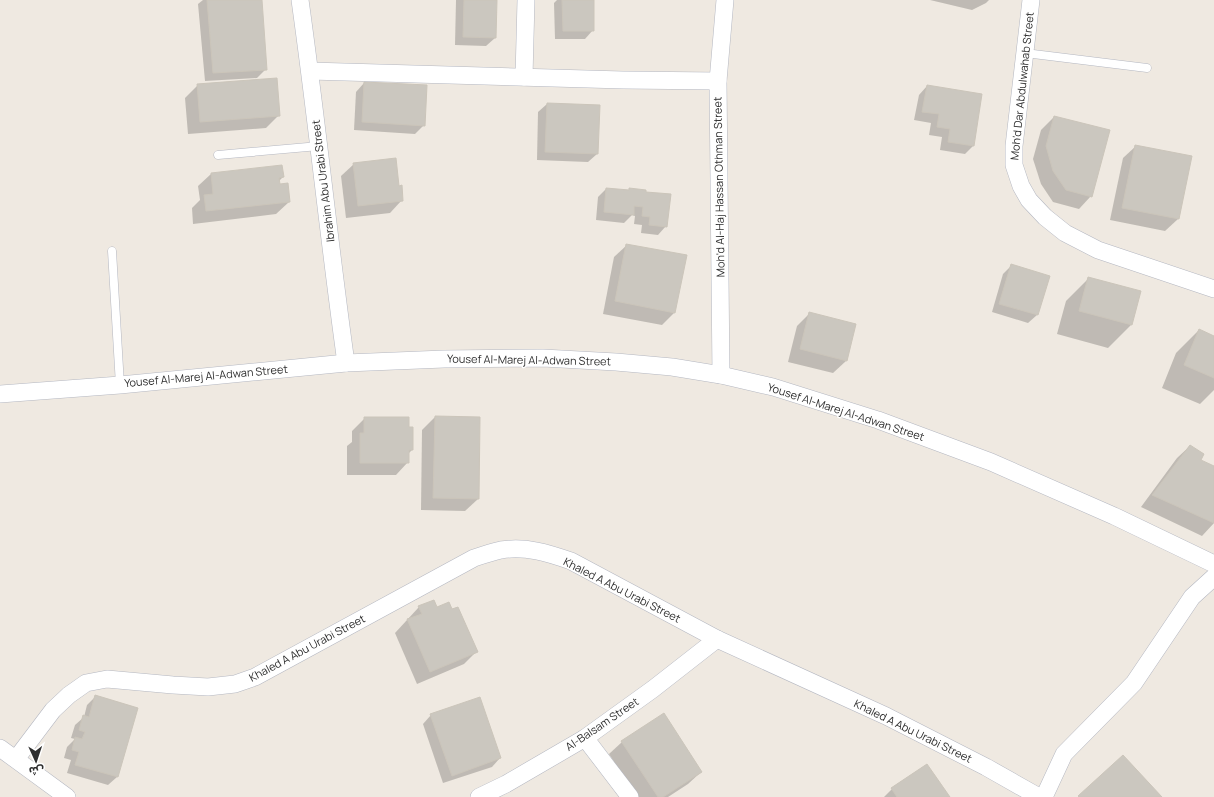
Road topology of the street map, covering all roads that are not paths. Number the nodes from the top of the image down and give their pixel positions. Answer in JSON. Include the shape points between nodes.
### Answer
{"nodes":[{"id":1,"x":300,"y":0,"type":"edge"},
{"id":2,"x":526,"y":0,"type":"edge"},
{"id":3,"x":725,"y":0,"type":"edge"},
{"id":4,"x":1031,"y":0,"type":"edge"},
{"id":5,"x":1025,"y":53,"type":"junction"},
{"id":6,"x":1147,"y":68,"type":"dead end"},
{"id":7,"x":310,"y":71,"type":"junction"},
{"id":8,"x":524,"y":77,"type":"junction"},
{"id":9,"x":718,"y":81,"type":"junction"},
{"id":10,"x":319,"y":146,"type":"junction"},
{"id":11,"x":218,"y":155,"type":"dead end"},
{"id":12,"x":112,"y":251,"type":"dead end"},
{"id":13,"x":1214,"y":289,"type":"edge"},
{"id":14,"x":346,"y":363,"type":"junction"},
{"id":15,"x":721,"y":374,"type":"junction"},
{"id":16,"x":120,"y":384,"type":"junction"},
{"id":17,"x":0,"y":390,"type":"edge"},
{"id":18,"x":1214,"y":564,"type":"edge"},
{"id":19,"x":1214,"y":577,"type":"edge"},
{"id":20,"x":717,"y":639,"type":"junction"},
{"id":21,"x":585,"y":738,"type":"junction"},
{"id":22,"x":0,"y":748,"type":"edge"},
{"id":23,"x":16,"y":759,"type":"junction"},
{"id":24,"x":67,"y":797,"type":"edge"},
{"id":25,"x":479,"y":797,"type":"edge"},
{"id":26,"x":630,"y":797,"type":"edge"},
{"id":27,"x":1039,"y":797,"type":"edge"},
{"id":28,"x":1044,"y":797,"type":"edge"}],
"edges":[{"from":1,"to":7,"type":"street","name":"Ibrahim Abu Urabi Street"},
{"from":2,"to":8,"type":"street"},
{"from":3,"to":9,"type":"street","name":"Moh'd Al-Haj Hassan Othman Street"},
{"from":4,"to":5,"type":"street","name":"Moh'd Dar Abdulwahab Street"},
{"from":5,"to":6,"type":"lane"},
{"from":5,"to":13,"type":"street","name":"Moh'd Dar Abdulwahab Street","via":[[1014,165],[1029,200],[1064,233],[1098,250]]},
{"from":7,"to":8,"type":"street"},
{"from":7,"to":10,"type":"street","name":"Ibrahim Abu Urabi Street"},
{"from":8,"to":9,"type":"street"},
{"from":9,"to":15,"type":"street","name":"Moh'd Al-Haj Hassan Othman Street"},
{"from":10,"to":11,"type":"lane"},
{"from":10,"to":14,"type":"street","name":"Ibrahim Abu Urabi Street"},
{"from":12,"to":16,"type":"lane"},
{"from":14,"to":15,"type":"street","name":"Yousef Al-Marej Al-Adwan Street","via":[[543,358],[616,362]]},
{"from":14,"to":16,"type":"street","name":"Yousef Al-Marej Al-Adwan Street"},
{"from":15,"to":18,"type":"street","name":"Yousef Al-Marej Al-Adwan Street","via":[[774,387],[878,420],[991,462],[1114,516]]},
{"from":16,"to":17,"type":"street","name":"Yousef Al-Marej Al-Adwan Street"},
{"from":19,"to":28,"type":"street","via":[[1192,597],[1134,683],[1064,754]]},
{"from":20,"to":21,"type":"street","name":"Al-Balsam Street"},
{"from":20,"to":23,"type":"street","name":"Khaled A Abu Urabi Street","via":[[571,561],[525,549],[502,550],[474,558],[255,677],[235,684],[208,687],[107,679],[86,683],[53,710]]},
{"from":20,"to":27,"type":"street","name":"Khaled A Abu Urabi Street","via":[[886,716]]},
{"from":21,"to":25,"type":"street","name":"Al-Balsam Street"},
{"from":21,"to":26,"type":"street"},
{"from":22,"to":23,"type":"street"},
{"from":23,"to":24,"type":"street"}]}
